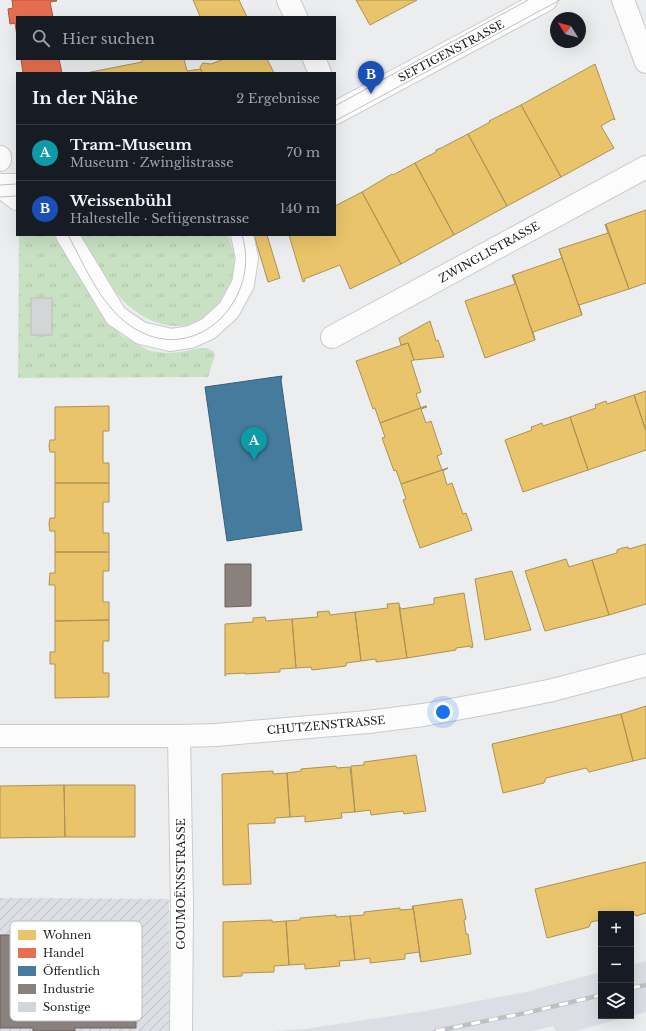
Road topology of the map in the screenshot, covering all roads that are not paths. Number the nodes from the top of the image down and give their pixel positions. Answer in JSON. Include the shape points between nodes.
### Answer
{"nodes":[{"id":1,"x":288,"y":0,"type":"edge"},
{"id":2,"x":546,"y":0,"type":"edge"},
{"id":3,"x":623,"y":0,"type":"edge"},
{"id":4,"x":296,"y":16,"type":"edge"},
{"id":5,"x":314,"y":60,"type":"edge"},
{"id":6,"x":646,"y":62,"type":"edge"},
{"id":7,"x":320,"y":72,"type":"edge"},
{"id":8,"x":336,"y":110,"type":"edge"},
{"id":9,"x":646,"y":167,"type":"edge"},
{"id":10,"x":16,"y":185,"type":"edge"},
{"id":11,"x":0,"y":186,"type":"edge"},
{"id":12,"x":16,"y":198,"type":"edge"},
{"id":13,"x":69,"y":236,"type":"edge"},
{"id":14,"x":242,"y":236,"type":"edge"},
{"id":15,"x":332,"y":337,"type":"dead end"},
{"id":16,"x":646,"y":665,"type":"edge"},
{"id":17,"x":0,"y":736,"type":"edge"},
{"id":18,"x":179,"y":736,"type":"junction"},
{"id":19,"x":181,"y":1031,"type":"edge"}],
"edges":[{"from":1,"to":4,"type":"street"},
{"from":2,"to":8,"type":"street","name":"SEFTIGENSTRASSE"},
{"from":3,"to":6,"type":"street"},
{"from":5,"to":7,"type":"street"},
{"from":9,"to":15,"type":"street","name":"ZWINGLISTRASSE"},
{"from":10,"to":11,"type":"street"},
{"from":11,"to":12,"type":"street"},
{"from":13,"to":14,"type":"street","via":[[116,316],[141,333],[172,340],[190,337],[208,329],[229,310],[244,284],[247,258]]},
{"from":16,"to":18,"type":"street","name":"CHUTZENSTRASSE","via":[[553,690],[423,715],[361,723]]},
{"from":17,"to":18,"type":"street","name":"CHUTZENSTRASSE"},
{"from":18,"to":19,"type":"street","name":"GOUMOËNSSTRASSE"}]}
